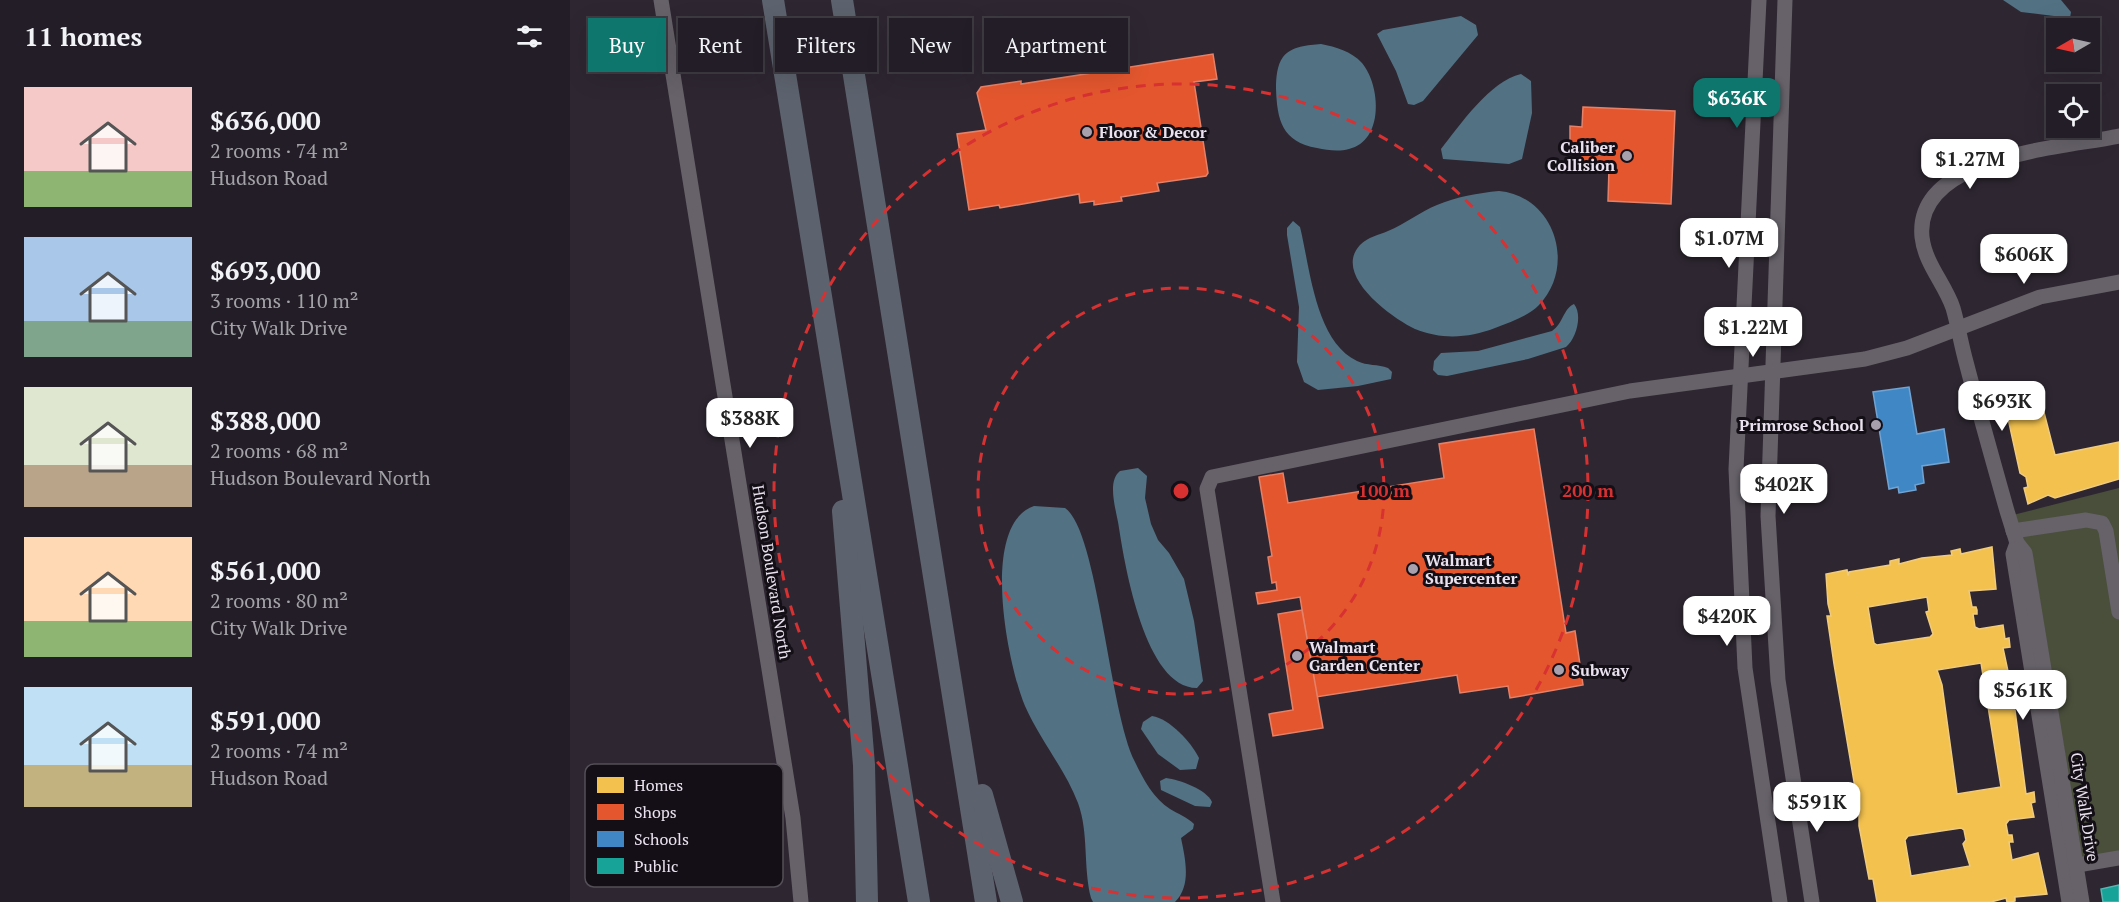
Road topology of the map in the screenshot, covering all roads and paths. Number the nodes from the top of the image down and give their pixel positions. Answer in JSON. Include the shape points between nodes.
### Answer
{"nodes":[{"id":1,"x":661,"y":0,"type":"edge"},
{"id":2,"x":773,"y":0,"type":"edge"},
{"id":3,"x":842,"y":0,"type":"edge"},
{"id":4,"x":1759,"y":0,"type":"edge"},
{"id":5,"x":1785,"y":0,"type":"edge"},
{"id":6,"x":2119,"y":136,"type":"edge"},
{"id":7,"x":2119,"y":282,"type":"edge"},
{"id":8,"x":1957,"y":329,"type":"junction"},
{"id":9,"x":1771,"y":372,"type":"junction"},
{"id":10,"x":1740,"y":376,"type":"junction"},
{"id":11,"x":834,"y":378,"type":"junction"},
{"id":12,"x":2015,"y":537,"type":"junction"},
{"id":13,"x":2119,"y":612,"type":"edge"},
{"id":14,"x":955,"y":701,"type":"junction"},
{"id":15,"x":2119,"y":858,"type":"edge"},
{"id":16,"x":2070,"y":866,"type":"junction"},
{"id":17,"x":801,"y":902,"type":"edge"},
{"id":18,"x":867,"y":902,"type":"edge"},
{"id":19,"x":919,"y":902,"type":"edge"},
{"id":20,"x":986,"y":902,"type":"edge"},
{"id":21,"x":1012,"y":902,"type":"edge"},
{"id":22,"x":1273,"y":902,"type":"edge"},
{"id":23,"x":1780,"y":902,"type":"edge"},
{"id":24,"x":1812,"y":902,"type":"edge"},
{"id":25,"x":2069,"y":902,"type":"edge"},
{"id":26,"x":2082,"y":902,"type":"edge"}],
"edges":[{"from":1,"to":17,"type":"street","name":"Hudson Boulevard North","via":[[793,818]]},
{"from":2,"to":11,"type":"highway"},
{"from":3,"to":14,"type":"highway"},
{"from":4,"to":10,"type":"street"},
{"from":5,"to":9,"type":"street"},
{"from":6,"to":8,"type":"street","name":"City Walk Drive","via":[[1994,162],[1953,179],[1934,195],[1922,221],[1924,250],[1947,293]]},
{"from":7,"to":8,"type":"street","via":[[2040,297]]},
{"from":8,"to":9,"type":"street","via":[[1873,357]]},
{"from":8,"to":12,"type":"street","name":"City Walk Drive"},
{"from":9,"to":10,"type":"street"},
{"from":9,"to":24,"type":"street","via":[[1768,516],[1773,616],[1786,744]]},
{"from":10,"to":22,"type":"street","via":[[1593,398],[1209,479],[1210,509]]},
{"from":10,"to":23,"type":"street","via":[[1736,469],[1745,668]]},
{"from":11,"to":18,"type":"highway","via":[[864,765]]},
{"from":11,"to":19,"type":"highway"},
{"from":12,"to":13,"type":"street","via":[[2086,520],[2102,523]]},
{"from":12,"to":16,"type":"street","name":"City Walk Drive","via":[[2025,553]]},
{"from":14,"to":20,"type":"highway"},
{"from":14,"to":21,"type":"highway"},
{"from":15,"to":16,"type":"street"},
{"from":16,"to":25,"type":"street","name":"City Walk Drive"},
{"from":16,"to":26,"type":"street","name":"City Walk Drive"}]}
